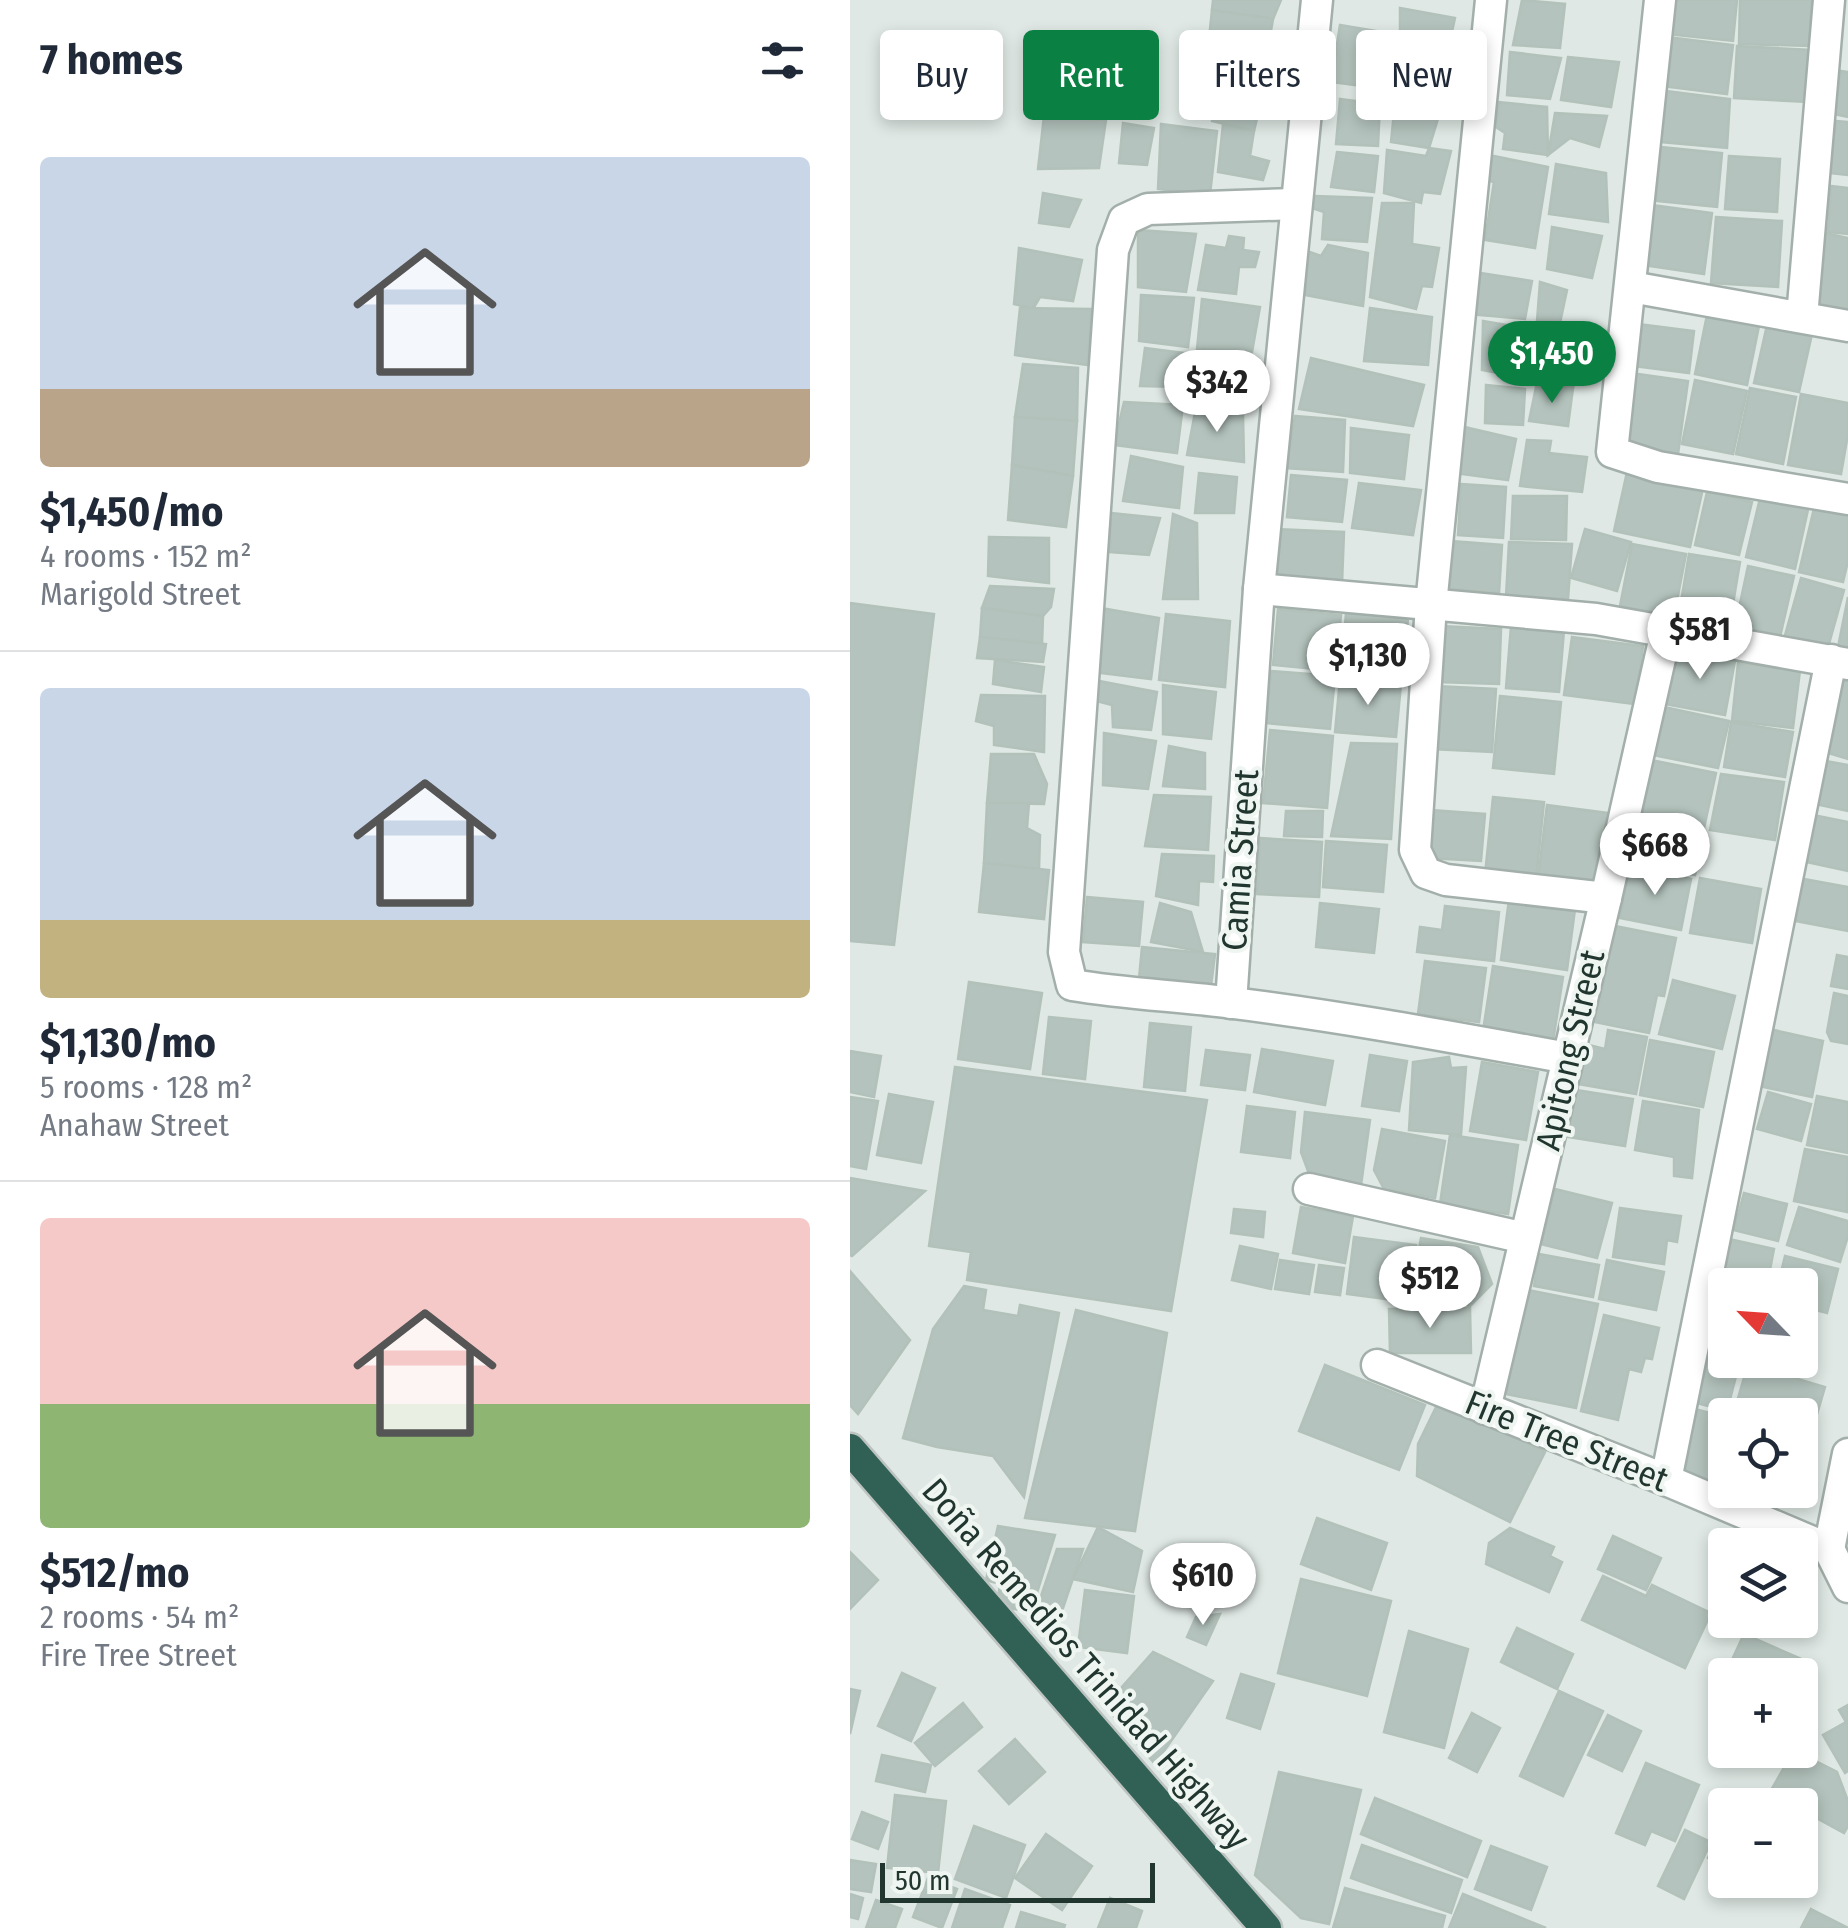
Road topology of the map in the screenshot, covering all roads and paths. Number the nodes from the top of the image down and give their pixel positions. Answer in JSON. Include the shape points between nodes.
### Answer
{"nodes":[{"id":1,"x":1317,"y":0,"type":"edge"},
{"id":2,"x":1492,"y":0,"type":"edge"},
{"id":3,"x":1660,"y":0,"type":"edge"},
{"id":4,"x":1829,"y":0,"type":"edge"},
{"id":5,"x":1296,"y":204,"type":"junction"},
{"id":6,"x":1632,"y":286,"type":"junction"},
{"id":7,"x":1802,"y":317,"type":"junction"},
{"id":8,"x":1848,"y":326,"type":"edge"},
{"id":9,"x":1848,"y":500,"type":"edge"},
{"id":10,"x":1259,"y":590,"type":"junction"},
{"id":11,"x":1431,"y":605,"type":"junction"},
{"id":12,"x":1666,"y":632,"type":"junction"},
{"id":13,"x":1839,"y":662,"type":"edge"},
{"id":14,"x":1606,"y":898,"type":"junction"},
{"id":15,"x":1231,"y":1003,"type":"junction"},
{"id":16,"x":1568,"y":1058,"type":"junction"},
{"id":17,"x":1309,"y":1189,"type":"dead end"},
{"id":18,"x":1525,"y":1238,"type":"junction"},
{"id":19,"x":1377,"y":1365,"type":"dead end"},
{"id":20,"x":1485,"y":1408,"type":"junction"},
{"id":21,"x":850,"y":1450,"type":"edge"},
{"id":22,"x":1848,"y":1454,"type":"edge"},
{"id":23,"x":1666,"y":1480,"type":"junction"},
{"id":24,"x":1829,"y":1550,"type":"junction"},
{"id":25,"x":1848,"y":1586,"type":"edge"},
{"id":26,"x":1266,"y":1928,"type":"edge"}],
"edges":[{"from":1,"to":5,"type":"street","name":"Camia Street"},
{"from":2,"to":11,"type":"street"},
{"from":3,"to":6,"type":"street"},
{"from":4,"to":7,"type":"street"},
{"from":5,"to":10,"type":"street","name":"Camia Street"},
{"from":5,"to":15,"type":"street","via":[[1148,208],[1124,220],[1114,250],[1064,952],[1072,986]]},
{"from":6,"to":7,"type":"street"},
{"from":6,"to":9,"type":"street","via":[[1612,452]]},
{"from":7,"to":8,"type":"street"},
{"from":10,"to":11,"type":"street"},
{"from":10,"to":15,"type":"street","name":"Camia Street"},
{"from":11,"to":12,"type":"street"},
{"from":11,"to":14,"type":"street","via":[[1415,850],[1426,873]]},
{"from":12,"to":13,"type":"street"},
{"from":12,"to":14,"type":"street","name":"Apitong Street"},
{"from":13,"to":23,"type":"street"},
{"from":14,"to":16,"type":"street","name":"Apitong Street"},
{"from":15,"to":16,"type":"street"},
{"from":16,"to":18,"type":"street","name":"Apitong Street"},
{"from":17,"to":18,"type":"street"},
{"from":18,"to":20,"type":"street","name":"Apitong Street"},
{"from":19,"to":20,"type":"street","name":"Fire Tree Street"},
{"from":20,"to":23,"type":"street","name":"Fire Tree Street"},
{"from":21,"to":26,"type":"highway","name":"Doña Remedios Trinidad Highway"},
{"from":22,"to":24,"type":"street"},
{"from":23,"to":24,"type":"street","name":"Fire Tree Street"},
{"from":24,"to":25,"type":"street"}]}
